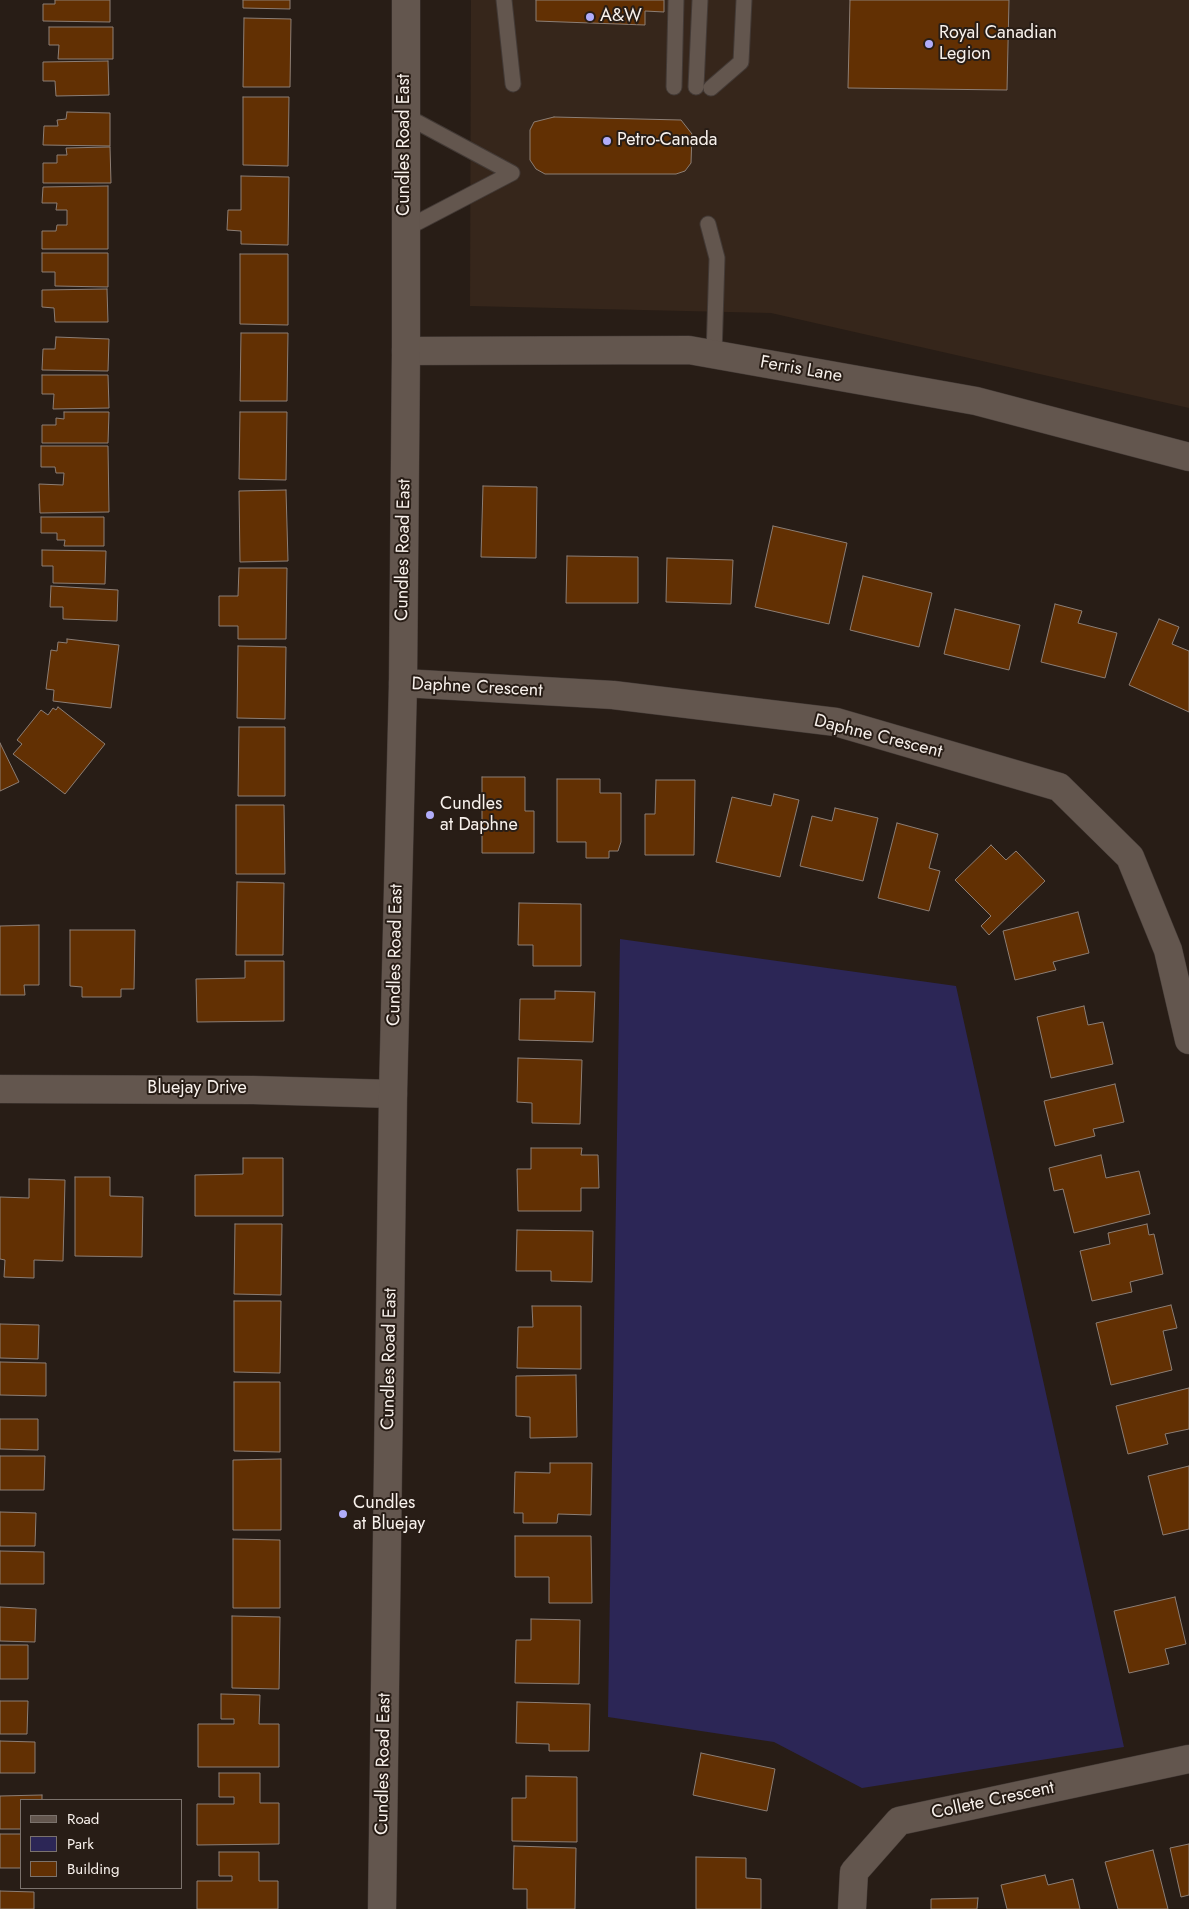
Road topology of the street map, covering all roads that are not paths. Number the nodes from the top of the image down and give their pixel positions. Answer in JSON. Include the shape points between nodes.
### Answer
{"nodes":[{"id":1,"x":406,"y":0,"type":"edge"},
{"id":2,"x":504,"y":0,"type":"edge"},
{"id":3,"x":676,"y":0,"type":"edge"},
{"id":4,"x":700,"y":0,"type":"edge"},
{"id":5,"x":744,"y":0,"type":"edge"},
{"id":6,"x":514,"y":84,"type":"dead end"},
{"id":7,"x":674,"y":87,"type":"dead end"},
{"id":8,"x":406,"y":116,"type":"junction"},
{"id":9,"x":708,"y":224,"type":"dead end"},
{"id":10,"x":405,"y":229,"type":"junction"},
{"id":11,"x":406,"y":351,"type":"junction"},
{"id":12,"x":714,"y":355,"type":"junction"},
{"id":13,"x":1189,"y":458,"type":"edge"},
{"id":14,"x":402,"y":683,"type":"junction"},
{"id":15,"x":1189,"y":1040,"type":"edge"},
{"id":16,"x":0,"y":1089,"type":"edge"},
{"id":17,"x":393,"y":1094,"type":"junction"},
{"id":18,"x":1189,"y":1759,"type":"edge"},
{"id":19,"x":382,"y":1909,"type":"edge"},
{"id":20,"x":852,"y":1909,"type":"edge"}],
"edges":[{"from":1,"to":8,"type":"street","name":"Cundles Road East"},
{"from":2,"to":6,"type":"lane"},
{"from":3,"to":7,"type":"lane"},
{"from":4,"to":5,"type":"lane","via":[[704,88],[741,62]]},
{"from":8,"to":10,"type":"street","name":"Cundles Road East"},
{"from":8,"to":10,"type":"lane","via":[[512,173]]},
{"from":9,"to":12,"type":"lane","via":[[717,258]]},
{"from":10,"to":11,"type":"street","name":"Cundles Road East"},
{"from":11,"to":12,"type":"street","name":"Ferris Lane","via":[[689,350]]},
{"from":11,"to":14,"type":"street","name":"Cundles Road East"},
{"from":12,"to":13,"type":"street","name":"Ferris Lane","via":[[976,401]]},
{"from":14,"to":15,"type":"street","name":"Daphne Crescent","via":[[613,695],[836,722],[1059,787],[1130,857],[1168,950]]},
{"from":14,"to":17,"type":"street","name":"Cundles Road East"},
{"from":16,"to":17,"type":"street","name":"Bluejay Drive"},
{"from":17,"to":19,"type":"street","name":"Cundles Road East"},
{"from":18,"to":20,"type":"street","name":"Collete Crescent","via":[[899,1821],[854,1872]]}]}
